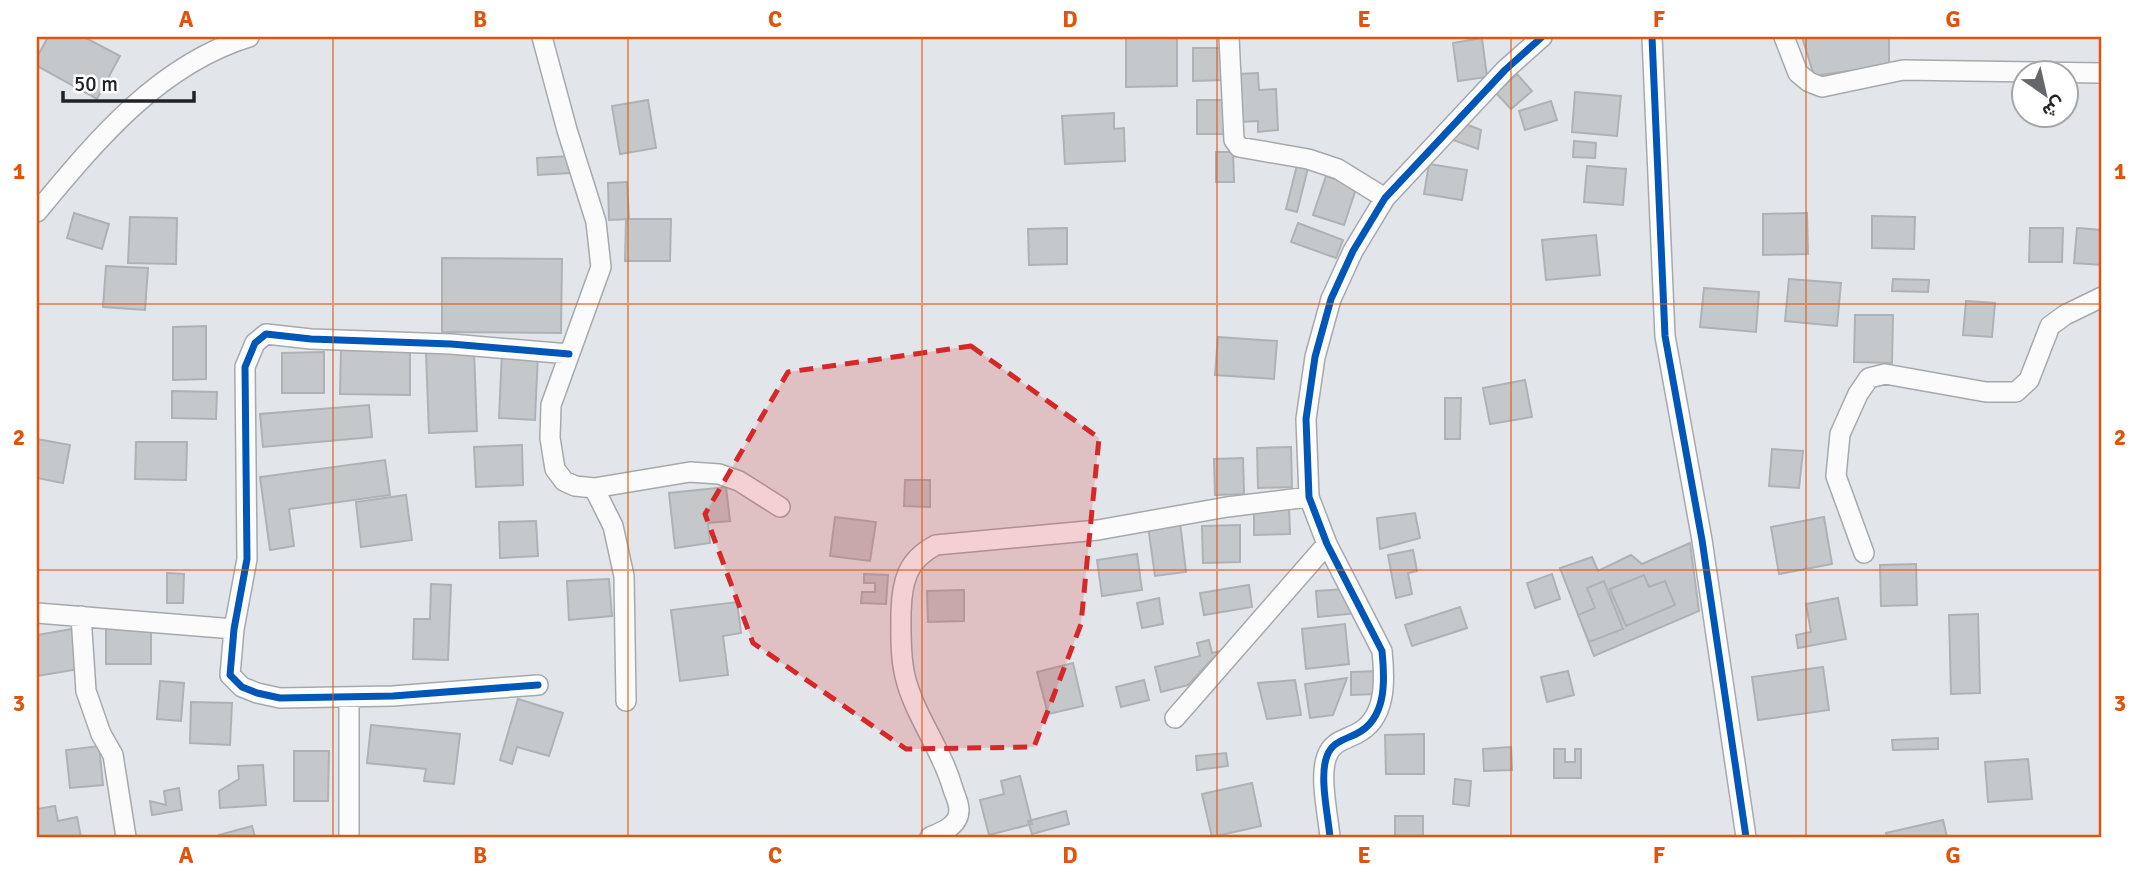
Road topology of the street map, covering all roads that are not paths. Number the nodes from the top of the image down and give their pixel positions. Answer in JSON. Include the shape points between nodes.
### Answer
{"nodes":[{"id":1,"x":250,"y":37,"type":"edge"},
{"id":2,"x":542,"y":37,"type":"edge"},
{"id":3,"x":1229,"y":37,"type":"edge"},
{"id":4,"x":1542,"y":37,"type":"edge"},
{"id":5,"x":1652,"y":37,"type":"edge"},
{"id":6,"x":1784,"y":37,"type":"edge"},
{"id":7,"x":2102,"y":73,"type":"edge"},
{"id":8,"x":1385,"y":198,"type":"junction"},
{"id":9,"x":37,"y":212,"type":"edge"},
{"id":10,"x":2102,"y":297,"type":"edge"},
{"id":11,"x":569,"y":354,"type":"junction"},
{"id":12,"x":594,"y":488,"type":"junction"},
{"id":13,"x":1309,"y":496,"type":"junction"},
{"id":14,"x":780,"y":507,"type":"dead end"},
{"id":15,"x":1328,"y":544,"type":"junction"},
{"id":16,"x":1864,"y":553,"type":"dead end"},
{"id":17,"x":37,"y":613,"type":"edge"},
{"id":18,"x":81,"y":616,"type":"junction"},
{"id":19,"x":234,"y":629,"type":"junction"},
{"id":20,"x":538,"y":685,"type":"dead end"},
{"id":21,"x":349,"y":697,"type":"junction"},
{"id":22,"x":626,"y":701,"type":"dead end"},
{"id":23,"x":1175,"y":718,"type":"dead end"},
{"id":24,"x":126,"y":837,"type":"edge"},
{"id":25,"x":349,"y":837,"type":"edge"},
{"id":26,"x":930,"y":837,"type":"edge"},
{"id":27,"x":1330,"y":837,"type":"edge"},
{"id":28,"x":1746,"y":837,"type":"edge"}],
"edges":[{"from":1,"to":9,"type":"street","via":[[178,71],[124,113]]},
{"from":2,"to":11,"type":"street","via":[[596,222],[601,267]]},
{"from":3,"to":8,"type":"street","via":[[1236,144],[1338,169]]},
{"from":4,"to":8,"type":"street","via":[[1505,69]]},
{"from":5,"to":28,"type":"street","via":[[1665,336],[1702,540]]},
{"from":6,"to":7,"type":"street","via":[[1798,72],[1822,87],[1903,70]]},
{"from":8,"to":13,"type":"street","via":[[1331,299],[1315,357],[1306,419]]},
{"from":10,"to":16,"type":"street","via":[[2050,326],[2029,380],[2016,392],[1986,392],[1885,374],[1869,378],[1840,435],[1836,476]]},
{"from":11,"to":12,"type":"street","via":[[551,405],[555,469],[564,481]]},
{"from":11,"to":19,"type":"street","via":[[266,334],[255,343],[246,368],[247,559]]},
{"from":12,"to":14,"type":"street","via":[[691,472],[719,474],[740,481]]},
{"from":12,"to":22,"type":"street","via":[[613,526],[624,576]]},
{"from":13,"to":15,"type":"street"},
{"from":13,"to":26,"type":"street","via":[[1098,530],[936,545],[919,554],[908,570],[902,593],[905,676],[959,809],[947,830]]},
{"from":15,"to":23,"type":"street"},
{"from":15,"to":27,"type":"street","via":[[1382,652],[1384,668],[1383,697],[1373,720],[1360,732],[1333,744],[1326,757]]},
{"from":17,"to":18,"type":"street"},
{"from":18,"to":19,"type":"street"},
{"from":18,"to":24,"type":"street","via":[[86,691],[113,755]]},
{"from":19,"to":21,"type":"street","via":[[230,675],[242,687],[280,698]]},
{"from":20,"to":21,"type":"street"},
{"from":21,"to":25,"type":"street"}]}
